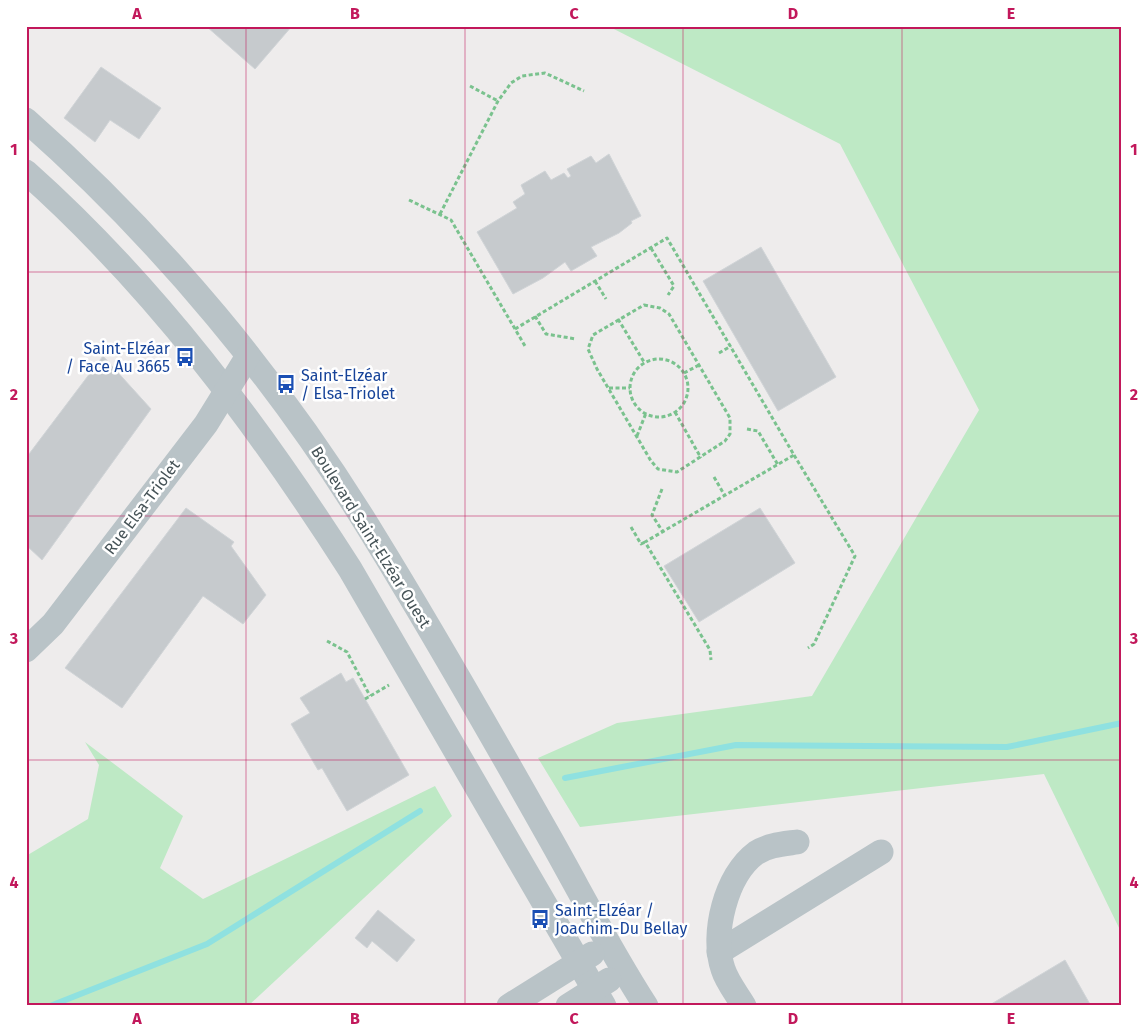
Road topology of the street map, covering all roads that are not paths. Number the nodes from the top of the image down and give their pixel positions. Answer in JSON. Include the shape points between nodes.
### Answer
{"nodes":[{"id":1,"x":26,"y":120,"type":"edge"},
{"id":2,"x":26,"y":172,"type":"edge"},
{"id":3,"x":248,"y":356,"type":"junction"},
{"id":4,"x":227,"y":392,"type":"junction"},
{"id":5,"x":26,"y":650,"type":"edge"},
{"id":6,"x":797,"y":842,"type":"dead end"},
{"id":7,"x":880,"y":852,"type":"dead end"},
{"id":8,"x":609,"y":944,"type":"junction"},
{"id":9,"x":719,"y":952,"type":"junction"},
{"id":10,"x":578,"y":961,"type":"junction"},
{"id":11,"x":624,"y":971,"type":"junction"},
{"id":12,"x":599,"y":997,"type":"edge"},
{"id":13,"x":510,"y":1006,"type":"edge"},
{"id":14,"x":568,"y":1006,"type":"edge"},
{"id":15,"x":646,"y":1006,"type":"edge"},
{"id":16,"x":744,"y":1006,"type":"edge"}],
"edges":[{"from":1,"to":3,"type":"street","name":"Boulevard Saint-Elzéar Ouest","via":[[134,223]]},
{"from":2,"to":4,"type":"street","via":[[114,258]]},
{"from":3,"to":4,"type":"street","name":"Rue Elsa-Triolet"},
{"from":3,"to":8,"type":"street","name":"Boulevard Saint-Elzéar Ouest","via":[[374,536]]},
{"from":4,"to":5,"type":"street","name":"Rue Elsa-Triolet","via":[[53,624]]},
{"from":4,"to":10,"type":"street","via":[[304,498],[350,569]]},
{"from":6,"to":9,"type":"street","via":[[767,847],[742,865],[722,911],[717,945]]},
{"from":7,"to":9,"type":"street"},
{"from":8,"to":10,"type":"street"},
{"from":8,"to":11,"type":"street","name":"Boulevard Saint-Elzéar Ouest"},
{"from":9,"to":16,"type":"street","via":[[723,970]]},
{"from":10,"to":12,"type":"street"},
{"from":10,"to":13,"type":"street"},
{"from":11,"to":12,"type":"street"},
{"from":11,"to":15,"type":"street","name":"Boulevard Saint-Elzéar Ouest"},
{"from":12,"to":14,"type":"street"}]}
